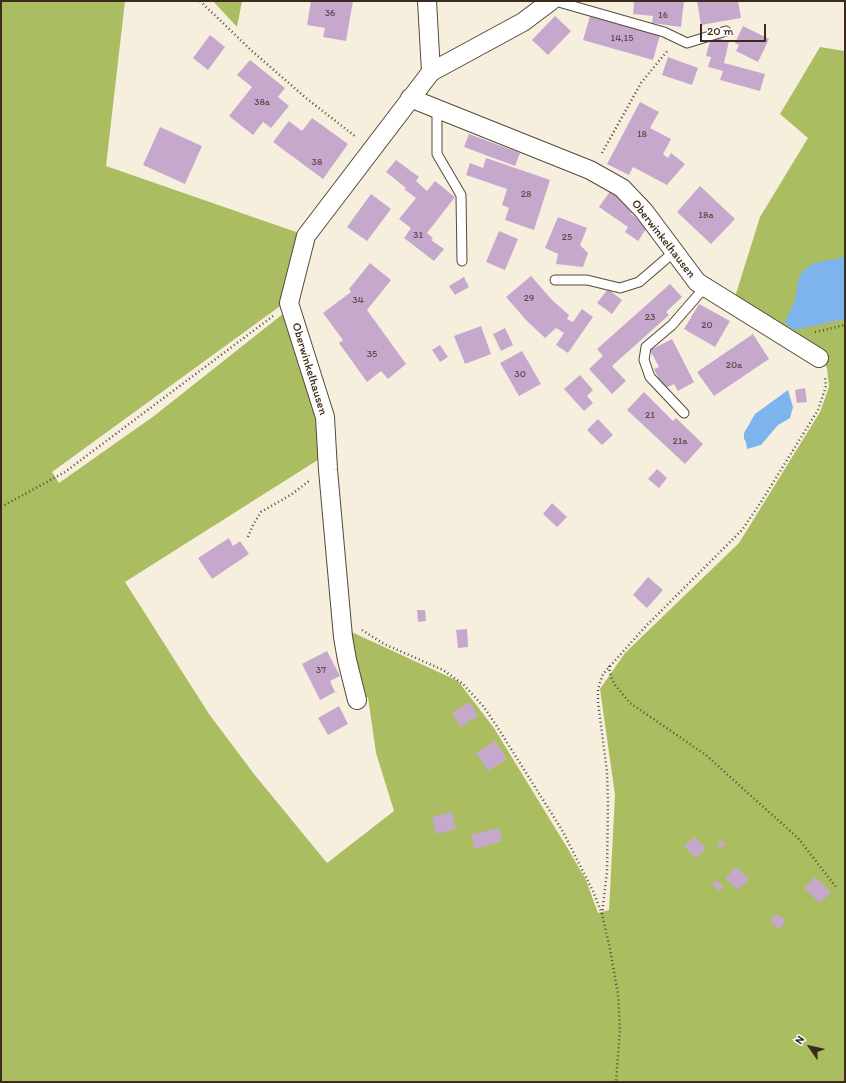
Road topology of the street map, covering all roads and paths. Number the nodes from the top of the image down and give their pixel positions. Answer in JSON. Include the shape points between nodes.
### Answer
{"nodes":[{"id":1,"x":200,"y":1,"type":"edge"},
{"id":2,"x":427,"y":1,"type":"edge"},
{"id":3,"x":551,"y":1,"type":"edge"},
{"id":4,"x":555,"y":1,"type":"edge"},
{"id":5,"x":726,"y":31,"type":"dead end"},
{"id":6,"x":676,"y":38,"type":"junction"},
{"id":7,"x":431,"y":72,"type":"junction"},
{"id":8,"x":410,"y":98,"type":"junction"},
{"id":9,"x":437,"y":109,"type":"junction"},
{"id":10,"x":371,"y":148,"type":"junction"},
{"id":11,"x":590,"y":170,"type":"junction"},
{"id":12,"x":674,"y":252,"type":"junction"},
{"id":13,"x":462,"y":261,"type":"dead end"},
{"id":14,"x":555,"y":280,"type":"dead end"},
{"id":15,"x":705,"y":287,"type":"junction"},
{"id":16,"x":289,"y":303,"type":"junction"},
{"id":17,"x":845,"y":325,"type":"edge"},
{"id":18,"x":793,"y":341,"type":"junction"},
{"id":19,"x":819,"y":358,"type":"joint"},
{"id":20,"x":684,"y":413,"type":"dead end"},
{"id":21,"x":328,"y":470,"type":"junction"},
{"id":22,"x":1,"y":507,"type":"edge"},
{"id":23,"x":248,"y":537,"type":"dead end"},
{"id":24,"x":342,"y":616,"type":"junction"},
{"id":25,"x":609,"y":666,"type":"junction"},
{"id":26,"x":357,"y":700,"type":"dead end"},
{"id":27,"x":836,"y":887,"type":"dead end"},
{"id":28,"x":602,"y":914,"type":"junction"},
{"id":29,"x":616,"y":1082,"type":"edge"}],
"edges":[{"from":1,"to":10,"type":"path","via":[[258,57]]},
{"from":2,"to":7,"type":"street"},
{"from":3,"to":7,"type":"street","via":[[523,22]]},
{"from":4,"to":6,"type":"lane","via":[[664,32]]},
{"from":5,"to":6,"type":"lane","via":[[687,43]]},
{"from":6,"to":11,"type":"path","via":[[641,83],[603,152]]},
{"from":7,"to":8,"type":"street"},
{"from":8,"to":9,"type":"street","name":"Oberwinkelhausen"},
{"from":8,"to":10,"type":"street"},
{"from":9,"to":11,"type":"street","name":"Oberwinkelhausen"},
{"from":9,"to":13,"type":"lane","via":[[437,154],[461,195]]},
{"from":10,"to":16,"type":"street","via":[[306,236]]},
{"from":11,"to":12,"type":"street","name":"Oberwinkelhausen","via":[[622,188],[644,211]]},
{"from":12,"to":14,"type":"lane","via":[[639,282],[620,288],[586,280]]},
{"from":12,"to":15,"type":"street","name":"Oberwinkelhausen","via":[[697,282]]},
{"from":15,"to":18,"type":"street","name":"Oberwinkelhausen"},
{"from":15,"to":20,"type":"lane","via":[[672,325],[646,347],[644,360],[650,377]]},
{"from":16,"to":21,"type":"street","name":"Oberwinkelhausen","via":[[325,417]]},
{"from":16,"to":22,"type":"path","via":[[65,472]]},
{"from":17,"to":18,"type":"path","via":[[800,336]]},
{"from":18,"to":19,"type":"street","name":"Oberwinkelhausen"},
{"from":19,"to":25,"type":"path","via":[[826,386],[818,410],[761,502],[729,544],[669,601]]},
{"from":21,"to":23,"type":"path","via":[[313,477],[292,494],[261,512]]},
{"from":21,"to":24,"type":"street","name":"Oberwinkelhausen"},
{"from":24,"to":26,"type":"street","name":"Oberwinkelhausen","via":[[347,660]]},
{"from":24,"to":28,"type":"path","via":[[384,644],[443,670],[463,684],[474,696],[496,725],[562,830]]},
{"from":25,"to":27,"type":"path","via":[[615,685],[630,703],[706,755],[798,838]]},
{"from":25,"to":28,"type":"path","via":[[598,689],[608,800],[607,872]]},
{"from":28,"to":29,"type":"path","via":[[618,1001],[620,1028]]}]}
